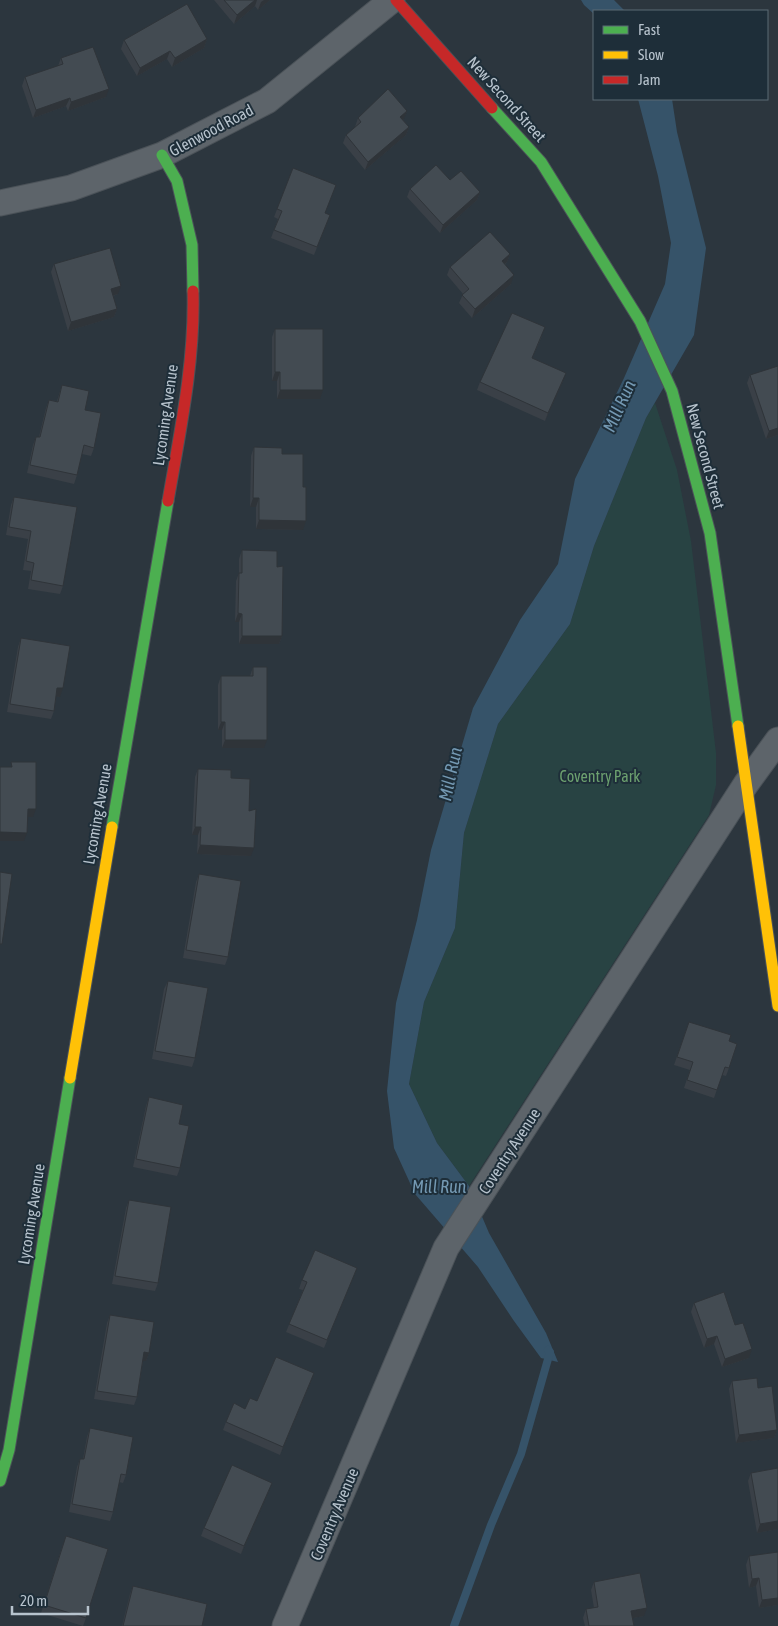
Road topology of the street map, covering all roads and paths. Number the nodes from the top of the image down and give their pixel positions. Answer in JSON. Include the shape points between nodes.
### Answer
{"nodes":[{"id":1,"x":394,"y":0,"type":"edge"},
{"id":2,"x":162,"y":155,"type":"junction"},
{"id":3,"x":0,"y":203,"type":"edge"},
{"id":4,"x":778,"y":740,"type":"edge"},
{"id":5,"x":746,"y":784,"type":"junction"},
{"id":6,"x":778,"y":1006,"type":"edge"},
{"id":7,"x":0,"y":1481,"type":"edge"},
{"id":8,"x":285,"y":1626,"type":"edge"}],
"edges":[{"from":1,"to":2,"type":"street","name":"Glenwood Road","via":[[267,100]]},
{"from":1,"to":5,"type":"street","name":"New Second Street","via":[[541,162],[640,321],[672,391],[710,533]]},
{"from":2,"to":3,"type":"street","name":"Glenwood Road","via":[[71,188]]},
{"from":2,"to":7,"type":"street","name":"Lycoming Avenue","via":[[177,181],[192,245],[194,313],[186,398],[9,1450]]},
{"from":4,"to":5,"type":"street","name":"Coventry Avenue"},
{"from":5,"to":6,"type":"street","name":"New Second Street"},
{"from":5,"to":8,"type":"street","name":"Coventry Avenue","via":[[446,1248]]}]}
